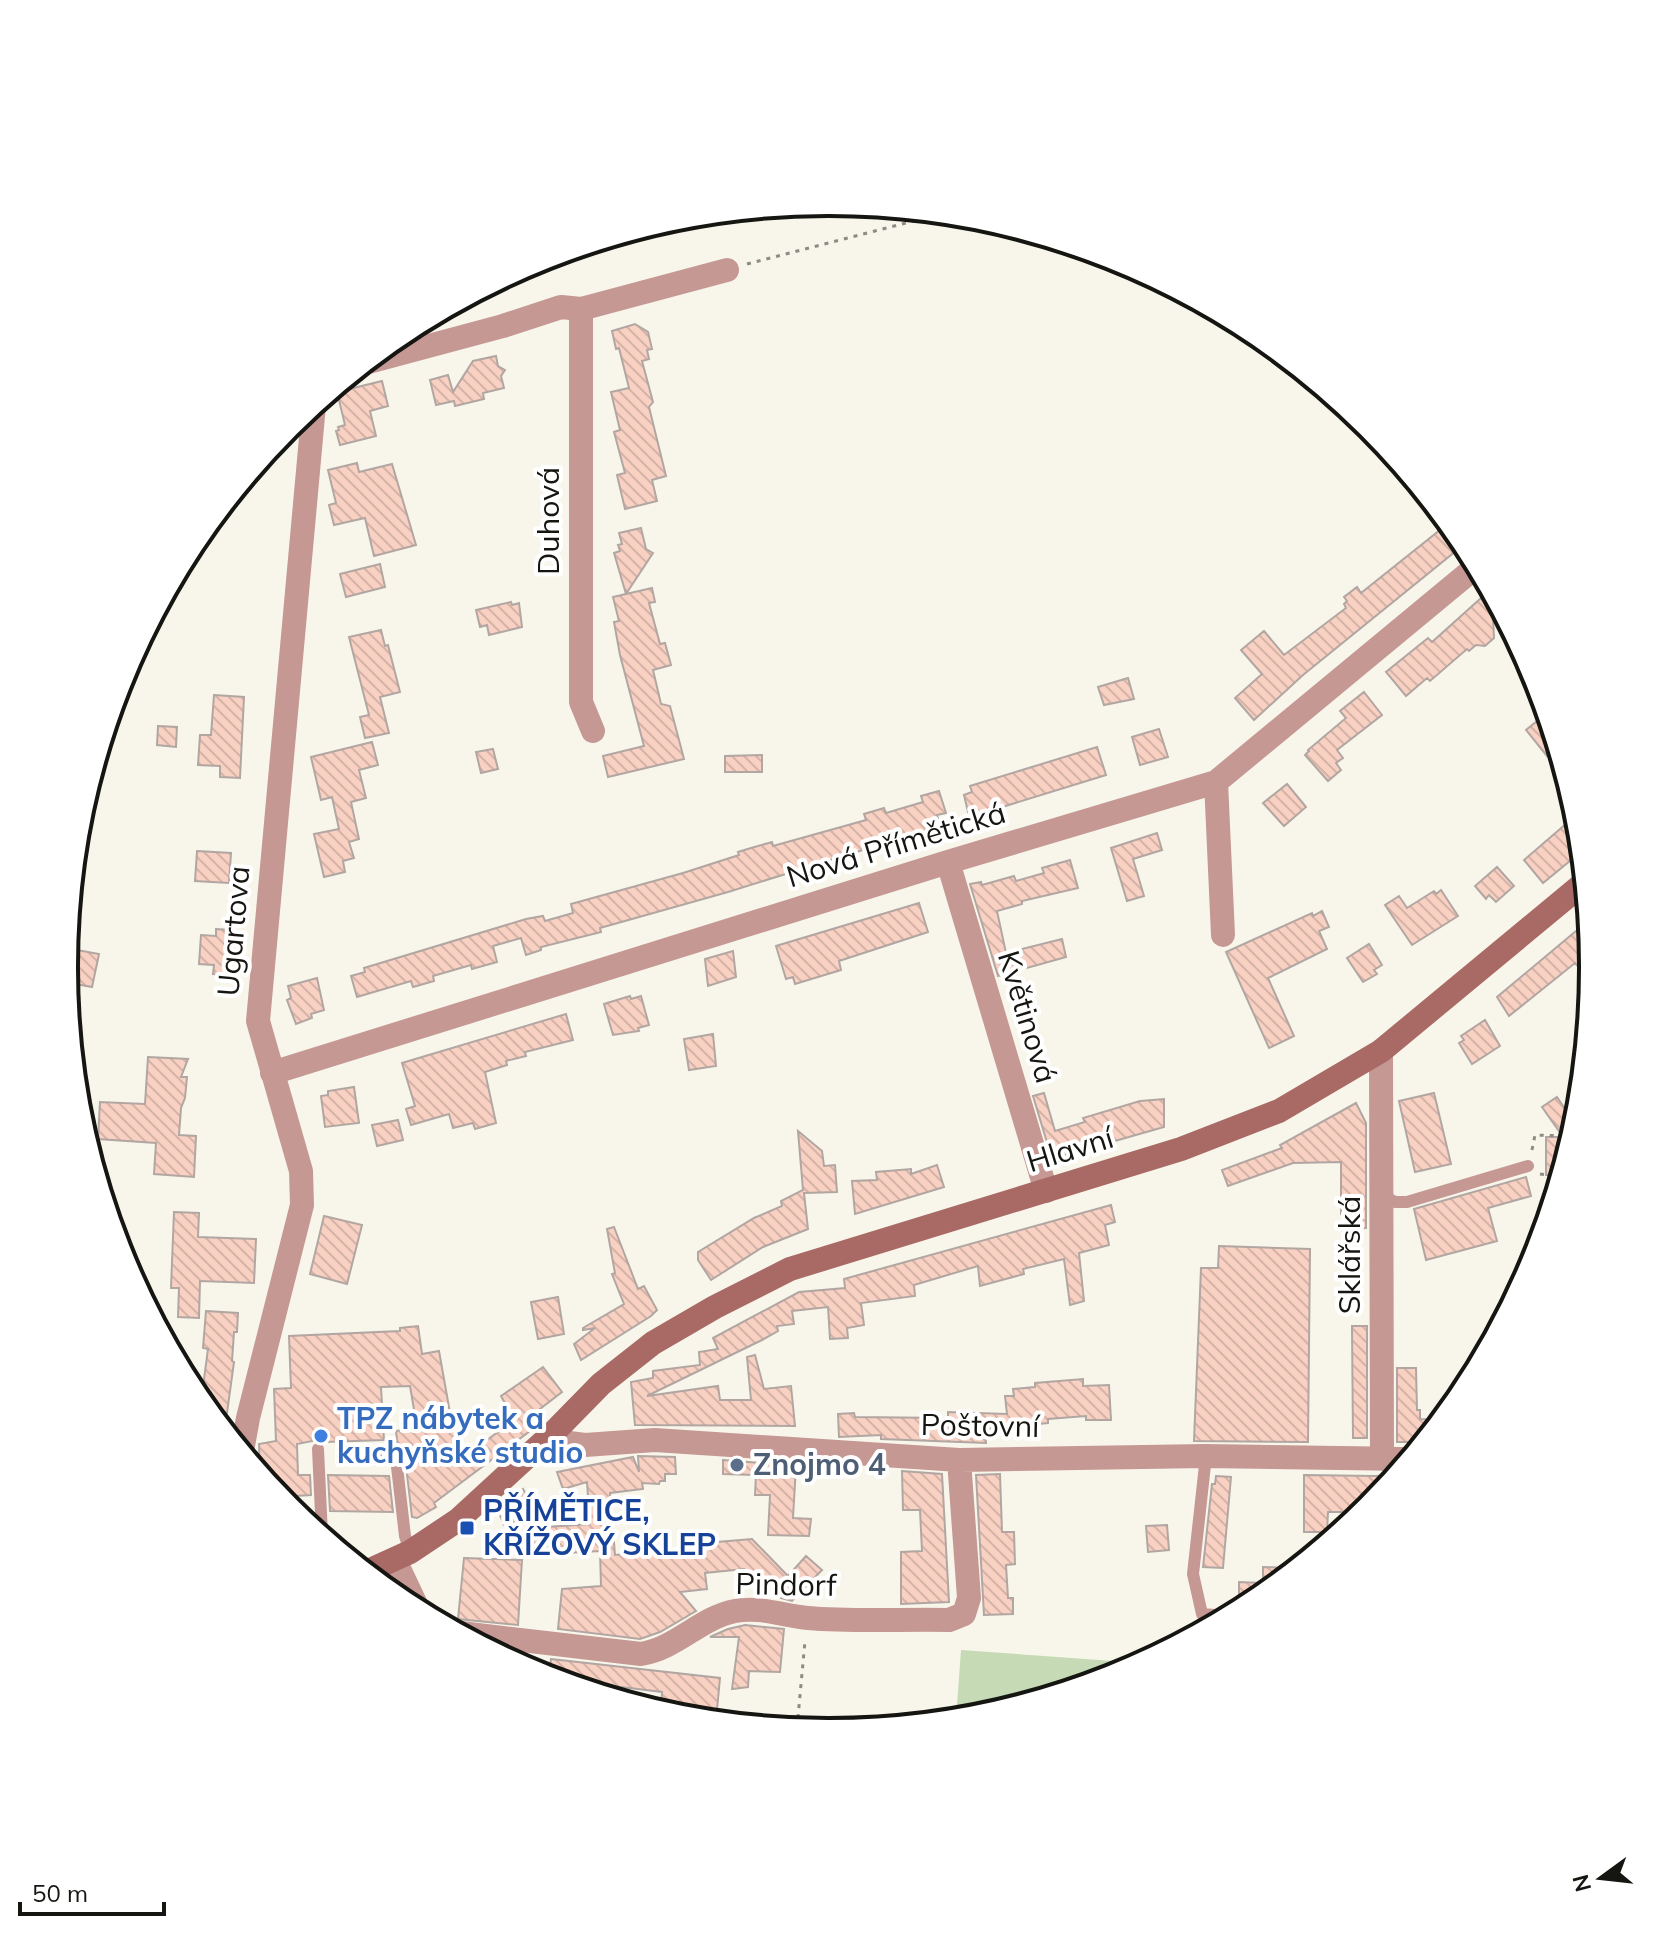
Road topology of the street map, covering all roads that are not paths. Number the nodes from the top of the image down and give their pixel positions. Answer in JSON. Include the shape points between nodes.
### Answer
{"nodes":[{"id":1,"x":727,"y":270,"type":"road end"},
{"id":2,"x":581,"y":309,"type":"junction"},
{"id":3,"x":397,"y":354,"type":"edge"},
{"id":4,"x":312,"y":423,"type":"edge"},
{"id":5,"x":1467,"y":574,"type":"edge"},
{"id":6,"x":593,"y":731,"type":"dead end"},
{"id":7,"x":1216,"y":782,"type":"junction"},
{"id":8,"x":948,"y":862,"type":"junction"},
{"id":9,"x":1575,"y":890,"type":"edge"},
{"id":10,"x":1223,"y":935,"type":"dead end"},
{"id":11,"x":1381,"y":1051,"type":"junction"},
{"id":12,"x":272,"y":1073,"type":"junction"},
{"id":13,"x":1528,"y":1166,"type":"dead end"},
{"id":14,"x":1046,"y":1191,"type":"junction"},
{"id":15,"x":1382,"y":1195,"type":"junction"},
{"id":16,"x":553,"y":1433,"type":"junction"},
{"id":17,"x":244,"y":1438,"type":"edge"},
{"id":18,"x":318,"y":1449,"type":"dead end"},
{"id":19,"x":1206,"y":1456,"type":"junction"},
{"id":20,"x":346,"y":1457,"type":"dead end"},
{"id":21,"x":1382,"y":1459,"type":"junction"},
{"id":22,"x":1395,"y":1459,"type":"edge"},
{"id":23,"x":959,"y":1460,"type":"junction"},
{"id":24,"x":321,"y":1519,"type":"edge"},
{"id":25,"x":402,"y":1556,"type":"junction"},
{"id":26,"x":378,"y":1567,"type":"edge"},
{"id":27,"x":413,"y":1592,"type":"edge"},
{"id":28,"x":1208,"y":1614,"type":"edge"},
{"id":29,"x":490,"y":1636,"type":"edge"}],
"edges":[{"from":1,"to":2,"type":"street"},
{"from":2,"to":3,"type":"street","via":[[561,307]]},
{"from":2,"to":6,"type":"street","name":"Duhová","via":[[581,702]]},
{"from":4,"to":12,"type":"street","name":"Ugartova","via":[[258,1021]]},
{"from":5,"to":7,"type":"street","name":"Nová Přímětická"},
{"from":7,"to":8,"type":"street","name":"Nová Přímětická"},
{"from":7,"to":10,"type":"street"},
{"from":8,"to":12,"type":"street","name":"Nová Přímětická"},
{"from":8,"to":14,"type":"street","name":"Květinová"},
{"from":9,"to":11,"type":"main road","name":"Hlavní"},
{"from":11,"to":14,"type":"main road","name":"Hlavní","via":[[1279,1111],[1181,1149]]},
{"from":11,"to":15,"type":"street","name":"Sklářská"},
{"from":12,"to":17,"type":"street","name":"Ugartova","via":[[301,1171],[302,1205]]},
{"from":13,"to":15,"type":"lane","via":[[1407,1202]]},
{"from":14,"to":16,"type":"main road","name":"Hlavní","via":[[790,1269],[653,1343],[601,1384]]},
{"from":15,"to":21,"type":"street","name":"Sklářská"},
{"from":16,"to":23,"type":"street","name":"Poštovní","via":[[585,1445],[655,1440]]},
{"from":16,"to":25,"type":"main road","name":"Hlavní","via":[[458,1520]]},
{"from":18,"to":24,"type":"lane"},
{"from":19,"to":21,"type":"street","name":"Poštovní"},
{"from":19,"to":23,"type":"street","name":"Poštovní"},
{"from":19,"to":28,"type":"lane","via":[[1193,1574],[1202,1614]]},
{"from":20,"to":25,"type":"lane","via":[[396,1458],[405,1536]]},
{"from":21,"to":22,"type":"street","name":"Poštovní"},
{"from":23,"to":29,"type":"street","name":"Pindorf","via":[[969,1598],[964,1614],[949,1620],[736,1611],[708,1621],[669,1646],[641,1654]]},
{"from":25,"to":26,"type":"main road","name":"Hlavní"},
{"from":25,"to":27,"type":"street"}]}
